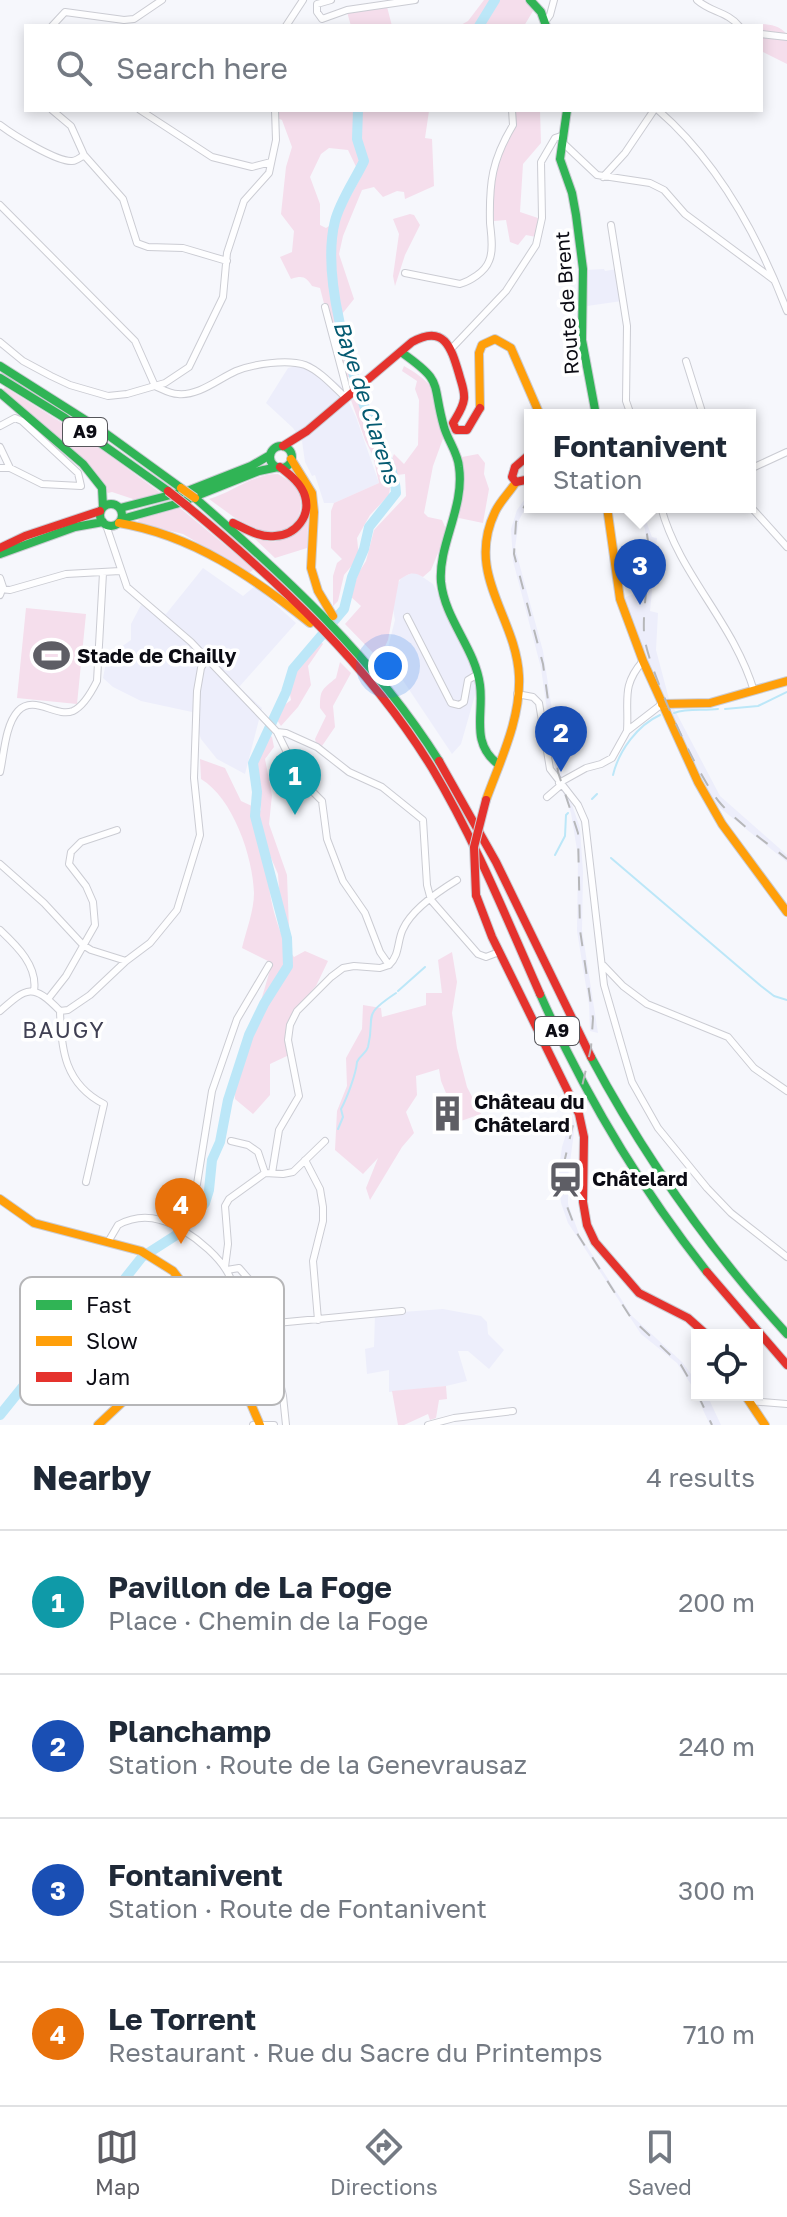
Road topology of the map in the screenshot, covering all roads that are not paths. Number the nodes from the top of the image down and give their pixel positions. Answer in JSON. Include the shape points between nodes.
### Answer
{"nodes":[{"id":1,"x":65,"y":0,"type":"edge"},
{"id":2,"x":162,"y":0,"type":"edge"},
{"id":3,"x":303,"y":0,"type":"edge"},
{"id":4,"x":331,"y":0,"type":"edge"},
{"id":5,"x":415,"y":0,"type":"edge"},
{"id":6,"x":554,"y":0,"type":"edge"},
{"id":7,"x":697,"y":0,"type":"edge"},
{"id":8,"x":531,"y":1,"type":"edge"},
{"id":9,"x":62,"y":14,"type":"junction"},
{"id":10,"x":54,"y":24,"type":"edge"},
{"id":11,"x":64,"y":24,"type":"edge"},
{"id":12,"x":287,"y":24,"type":"edge"},
{"id":13,"x":545,"y":24,"type":"edge"},
{"id":14,"x":737,"y":24,"type":"edge"},
{"id":15,"x":763,"y":34,"type":"edge"},
{"id":16,"x":787,"y":37,"type":"edge"},
{"id":17,"x":54,"y":112,"type":"edge"},
{"id":18,"x":143,"y":112,"type":"edge"},
{"id":19,"x":275,"y":112,"type":"edge"},
{"id":20,"x":512,"y":112,"type":"edge"},
{"id":21,"x":567,"y":112,"type":"edge"},
{"id":22,"x":655,"y":112,"type":"edge"},
{"id":23,"x":659,"y":112,"type":"edge"},
{"id":24,"x":0,"y":125,"type":"edge"},
{"id":25,"x":563,"y":138,"type":"junction"},
{"id":26,"x":84,"y":155,"type":"junction"},
{"id":27,"x":271,"y":162,"type":"junction"},
{"id":28,"x":603,"y":177,"type":"junction"},
{"id":29,"x":0,"y":205,"type":"edge"},
{"id":30,"x":611,"y":225,"type":"dead end"},
{"id":31,"x":227,"y":261,"type":"junction"},
{"id":32,"x":405,"y":273,"type":"dead end"},
{"id":33,"x":774,"y":280,"type":"junction"},
{"id":34,"x":325,"y":307,"type":"dead end"},
{"id":35,"x":787,"y":311,"type":"edge"},
{"id":36,"x":0,"y":342,"type":"edge"},
{"id":37,"x":451,"y":349,"type":"junction"},
{"id":38,"x":401,"y":352,"type":"junction"},
{"id":39,"x":686,"y":361,"type":"dead end"},
{"id":40,"x":0,"y":366,"type":"edge"},
{"id":41,"x":0,"y":378,"type":"edge"},
{"id":42,"x":155,"y":386,"type":"junction"},
{"id":43,"x":0,"y":393,"type":"edge"},
{"id":44,"x":349,"y":393,"type":"junction"},
{"id":45,"x":537,"y":409,"type":"edge"},
{"id":46,"x":595,"y":409,"type":"edge"},
{"id":47,"x":629,"y":409,"type":"edge"},
{"id":48,"x":701,"y":409,"type":"edge"},
{"id":49,"x":0,"y":426,"type":"edge"},
{"id":50,"x":307,"y":431,"type":"junction"},
{"id":51,"x":283,"y":446,"type":"junction"},
{"id":52,"x":0,"y":447,"type":"edge"},
{"id":53,"x":787,"y":452,"type":"edge"},
{"id":54,"x":270,"y":455,"type":"junction"},
{"id":55,"x":291,"y":458,"type":"junction"},
{"id":56,"x":524,"y":460,"type":"edge"},
{"id":57,"x":756,"y":466,"type":"edge"},
{"id":58,"x":279,"y":467,"type":"junction"},
{"id":59,"x":0,"y":468,"type":"edge"},
{"id":60,"x":10,"y":468,"type":"junction"},
{"id":61,"x":524,"y":480,"type":"edge"},
{"id":62,"x":516,"y":482,"type":"junction"},
{"id":63,"x":198,"y":500,"type":"junction"},
{"id":64,"x":120,"y":508,"type":"junction"},
{"id":65,"x":101,"y":509,"type":"junction"},
{"id":66,"x":608,"y":513,"type":"edge"},
{"id":67,"x":663,"y":513,"type":"edge"},
{"id":68,"x":756,"y":513,"type":"edge"},
{"id":69,"x":119,"y":522,"type":"junction"},
{"id":70,"x":104,"y":524,"type":"junction"},
{"id":71,"x":115,"y":546,"type":"junction"},
{"id":72,"x":787,"y":547,"type":"edge"},
{"id":73,"x":0,"y":551,"type":"edge"},
{"id":74,"x":120,"y":571,"type":"junction"},
{"id":75,"x":103,"y":573,"type":"junction"},
{"id":76,"x":0,"y":578,"type":"edge"},
{"id":77,"x":1,"y":590,"type":"edge"},
{"id":78,"x":407,"y":617,"type":"dead end"},
{"id":79,"x":355,"y":647,"type":"junction"},
{"id":80,"x":345,"y":652,"type":"junction"},
{"id":81,"x":207,"y":657,"type":"junction"},
{"id":82,"x":643,"y":661,"type":"junction"},
{"id":83,"x":369,"y":672,"type":"junction"},
{"id":84,"x":478,"y":674,"type":"junction"},
{"id":85,"x":787,"y":681,"type":"edge"},
{"id":86,"x":754,"y":691,"type":"junction"},
{"id":87,"x":517,"y":694,"type":"junction"},
{"id":88,"x":662,"y":704,"type":"junction"},
{"id":89,"x":276,"y":731,"type":"junction"},
{"id":90,"x":627,"y":731,"type":"junction"},
{"id":91,"x":498,"y":764,"type":"junction"},
{"id":92,"x":0,"y":772,"type":"edge"},
{"id":93,"x":560,"y":784,"type":"junction"},
{"id":94,"x":547,"y":797,"type":"dead end"},
{"id":95,"x":117,"y":830,"type":"dead end"},
{"id":96,"x":0,"y":864,"type":"edge"},
{"id":97,"x":457,"y":880,"type":"dead end"},
{"id":98,"x":431,"y":900,"type":"junction"},
{"id":99,"x":787,"y":912,"type":"edge"},
{"id":100,"x":0,"y":930,"type":"edge"},
{"id":101,"x":83,"y":945,"type":"junction"},
{"id":102,"x":499,"y":952,"type":"junction"},
{"id":103,"x":126,"y":961,"type":"junction"},
{"id":104,"x":269,"y":965,"type":"dead end"},
{"id":105,"x":389,"y":965,"type":"junction"},
{"id":106,"x":603,"y":965,"type":"junction"},
{"id":107,"x":34,"y":991,"type":"junction"},
{"id":108,"x":48,"y":999,"type":"junction"},
{"id":109,"x":0,"y":1011,"type":"edge"},
{"id":110,"x":60,"y":1011,"type":"junction"},
{"id":111,"x":787,"y":1091,"type":"edge"},
{"id":112,"x":231,"y":1141,"type":"dead end"},
{"id":113,"x":325,"y":1141,"type":"dead end"},
{"id":114,"x":305,"y":1160,"type":"junction"},
{"id":115,"x":268,"y":1173,"type":"junction"},
{"id":116,"x":86,"y":1182,"type":"dead end"},
{"id":117,"x":0,"y":1199,"type":"edge"},
{"id":118,"x":173,"y":1225,"type":"junction"},
{"id":119,"x":108,"y":1242,"type":"junction"},
{"id":120,"x":787,"y":1257,"type":"edge"},
{"id":121,"x":226,"y":1268,"type":"junction"},
{"id":122,"x":176,"y":1277,"type":"edge"},
{"id":123,"x":230,"y":1277,"type":"edge"},
{"id":124,"x":250,"y":1277,"type":"edge"},
{"id":125,"x":402,"y":1311,"type":"dead end"},
{"id":126,"x":318,"y":1320,"type":"junction"},
{"id":127,"x":284,"y":1323,"type":"edge"},
{"id":128,"x":700,"y":1329,"type":"edge"},
{"id":129,"x":787,"y":1334,"type":"edge"},
{"id":130,"x":787,"y":1365,"type":"edge"},
{"id":131,"x":284,"y":1400,"type":"edge"},
{"id":132,"x":763,"y":1400,"type":"edge"},
{"id":133,"x":749,"y":1401,"type":"edge"},
{"id":134,"x":787,"y":1404,"type":"edge"},
{"id":135,"x":120,"y":1405,"type":"edge"},
{"id":136,"x":252,"y":1405,"type":"edge"},
{"id":137,"x":513,"y":1411,"type":"dead end"},
{"id":138,"x":98,"y":1425,"type":"edge"},
{"id":139,"x":253,"y":1425,"type":"edge"},
{"id":140,"x":260,"y":1425,"type":"edge"},
{"id":141,"x":274,"y":1425,"type":"edge"},
{"id":142,"x":286,"y":1425,"type":"edge"},
{"id":143,"x":428,"y":1425,"type":"edge"},
{"id":144,"x":765,"y":1425,"type":"edge"}],
"edges":[{"from":1,"to":9,"type":"street"},
{"from":2,"to":9,"type":"street","via":[[134,19]]},
{"from":3,"to":12,"type":"street"},
{"from":4,"to":5,"type":"street","via":[[317,4],[322,19]]},
{"from":6,"to":13,"type":"street"},
{"from":7,"to":14,"type":"street"},
{"from":8,"to":13,"type":"main road"},
{"from":9,"to":10,"type":"street"},
{"from":9,"to":11,"type":"street"},
{"from":15,"to":16,"type":"street"},
{"from":17,"to":26,"type":"street","via":[[71,126]]},
{"from":18,"to":27,"type":"street","via":[[212,157],[252,167]]},
{"from":19,"to":27,"type":"street"},
{"from":20,"to":32,"type":"street","via":[[513,125],[501,144],[492,177],[491,254],[486,266],[460,284]]},
{"from":21,"to":25,"type":"main road","name":"Route de Brent"},
{"from":22,"to":28,"type":"street"},
{"from":23,"to":33,"type":"street","via":[[713,167]]},
{"from":24,"to":26,"type":"street","via":[[68,161]]},
{"from":25,"to":28,"type":"street"},
{"from":25,"to":37,"type":"street","via":[[555,138],[541,162],[542,218],[536,245],[506,291]]},
{"from":25,"to":46,"type":"main road","name":"Route de Brent","via":[[560,159],[573,198],[581,256],[582,340]]},
{"from":26,"to":31,"type":"street","via":[[123,199],[137,243],[183,248]]},
{"from":27,"to":31,"type":"street","via":[[269,173],[244,201]]},
{"from":28,"to":33,"type":"street","via":[[657,186],[685,214]]},
{"from":29,"to":42,"type":"street","via":[[135,341]]},
{"from":30,"to":47,"type":"street","via":[[627,326]]},
{"from":31,"to":42,"type":"street","via":[[223,297],[196,356],[189,367]]},
{"from":33,"to":35,"type":"street"},
{"from":34,"to":44,"type":"street"},
{"from":36,"to":42,"type":"street","via":[[23,361],[88,391],[108,396]]},
{"from":37,"to":38,"type":"main road","via":[[441,337],[430,335]]},
{"from":37,"to":45,"type":"main road","via":[[464,395],[456,430],[467,430],[478,412],[479,355],[491,339],[503,340],[511,348]]},
{"from":38,"to":44,"type":"main road"},
{"from":38,"to":84,"type":"main road","via":[[435,382],[444,427],[458,460],[455,512],[441,584]]},
{"from":39,"to":48,"type":"street"},
{"from":40,"to":63,"type":"main road","number":"A9","bridge":true},
{"from":41,"to":80,"type":"main road","number":"A9","bridge":true,"via":[[187,506],[257,564]]},
{"from":42,"to":44,"type":"street","via":[[179,395],[194,393],[239,370],[296,364]]},
{"from":43,"to":65,"type":"main road","via":[[98,482],[104,494]]},
{"from":44,"to":50,"type":"main road"},
{"from":49,"to":60,"type":"street","via":[[15,418],[22,421],[78,473],[81,486],[42,484]]},
{"from":50,"to":51,"type":"main road"},
{"from":50,"to":55,"type":"main road"},
{"from":51,"to":54,"type":"main road"},
{"from":51,"to":55,"type":"main road"},
{"from":52,"to":60,"type":"street"},
{"from":53,"to":57,"type":"street"},
{"from":54,"to":58,"type":"main road"},
{"from":54,"to":64,"type":"main road","via":[[197,488]]},
{"from":55,"to":58,"type":"main road"},
{"from":55,"to":79,"type":"main road","via":[[312,493],[309,557],[315,584]]},
{"from":56,"to":62,"type":"main road","via":[[514,470]]},
{"from":58,"to":63,"type":"main road","via":[[298,480],[306,501],[301,523],[283,537],[251,534]]},
{"from":58,"to":69,"type":"main road"},
{"from":59,"to":60,"type":"street"},
{"from":61,"to":62,"type":"main road"},
{"from":62,"to":87,"type":"main road","via":[[496,511],[484,559],[486,578],[514,641]]},
{"from":63,"to":79,"type":"main road","number":"A9"},
{"from":64,"to":65,"type":"main road","via":[[113,503]]},
{"from":64,"to":69,"type":"main road"},
{"from":65,"to":70,"type":"main road"},
{"from":65,"to":73,"type":"main road","via":[[25,536]]},
{"from":66,"to":82,"type":"main road","via":[[620,599]]},
{"from":67,"to":86,"type":"street","via":[[673,544],[744,660]]},
{"from":68,"to":72,"type":"street"},
{"from":69,"to":70,"type":"main road"},
{"from":69,"to":71,"type":"street"},
{"from":69,"to":80,"type":"main road","via":[[183,542],[247,576]]},
{"from":70,"to":71,"type":"street"},
{"from":70,"to":73,"type":"main road"},
{"from":71,"to":74,"type":"street"},
{"from":74,"to":75,"type":"street"},
{"from":74,"to":81,"type":"street","via":[[135,596]]},
{"from":75,"to":77,"type":"street","via":[[66,574]]},
{"from":75,"to":92,"type":"street","via":[[97,681],[74,711],[31,704],[18,710]]},
{"from":76,"to":77,"type":"street"},
{"from":78,"to":84,"type":"street","via":[[451,703],[464,702],[468,680]]},
{"from":79,"to":83,"type":"main road","number":"A9"},
{"from":80,"to":83,"type":"main road","number":"A9"},
{"from":81,"to":89,"type":"street"},
{"from":81,"to":103,"type":"street","via":[[197,691],[194,778],[200,835],[195,858],[169,923]]},
{"from":82,"to":88,"type":"main road"},
{"from":82,"to":90,"type":"street","via":[[627,685]]},
{"from":83,"to":129,"type":"main road","number":"A9","via":[[418,728],[467,808],[631,1128],[704,1236]]},
{"from":83,"to":130,"type":"main road","number":"A9","via":[[459,816],[556,1028],[615,1139],[687,1247]]},
{"from":84,"to":91,"type":"main road","via":[[480,746]]},
{"from":85,"to":86,"type":"main road"},
{"from":86,"to":88,"type":"main road","via":[[719,702]]},
{"from":87,"to":91,"type":"main road"},
{"from":87,"to":93,"type":"street","via":[[539,703],[547,762]]},
{"from":88,"to":90,"type":"street"},
{"from":88,"to":99,"type":"main road","via":[[722,824]]},
{"from":89,"to":98,"type":"street","via":[[317,747],[423,820]]},
{"from":89,"to":105,"type":"street","via":[[300,779],[322,801],[327,839],[343,881]]},
{"from":90,"to":93,"type":"street","via":[[612,758]]},
{"from":91,"to":102,"type":"main road","bridge":true,"via":[[472,861],[476,895]]},
{"from":93,"to":94,"type":"street"},
{"from":93,"to":106,"type":"street","via":[[585,821]]},
{"from":95,"to":101,"type":"street","via":[[81,842],[71,852],[69,864],[86,886],[95,914]]},
{"from":96,"to":101,"type":"street"},
{"from":97,"to":98,"type":"street"},
{"from":98,"to":102,"type":"street","via":[[478,954]]},
{"from":98,"to":105,"type":"street","via":[[407,921]]},
{"from":100,"to":107,"type":"street","via":[[31,967]]},
{"from":101,"to":103,"type":"street"},
{"from":101,"to":108,"type":"street"},
{"from":102,"to":128,"type":"main road","via":[[579,1114],[583,1202],[595,1242],[639,1293]]},
{"from":103,"to":110,"type":"street","via":[[90,995]]},
{"from":104,"to":118,"type":"street","via":[[237,1019],[211,1098],[197,1184]]},
{"from":105,"to":115,"type":"street","via":[[343,968],[293,1017],[288,1040],[299,1096],[279,1130]]},
{"from":106,"to":111,"type":"street","via":[[647,1004],[728,1037],[754,1068]]},
{"from":106,"to":120,"type":"street","via":[[623,1060],[643,1105],[707,1188]]},
{"from":107,"to":108,"type":"street"},
{"from":107,"to":109,"type":"street","via":[[20,993]]},
{"from":108,"to":110,"type":"street"},
{"from":110,"to":116,"type":"street","via":[[59,1036],[75,1080],[104,1104]]},
{"from":112,"to":115,"type":"street","via":[[258,1152]]},
{"from":113,"to":114,"type":"street"},
{"from":114,"to":115,"type":"street","via":[[288,1174]]},
{"from":114,"to":126,"type":"street","via":[[323,1207],[313,1261]]},
{"from":115,"to":121,"type":"street","via":[[225,1206]]},
{"from":117,"to":119,"type":"main road","via":[[38,1226]]},
{"from":118,"to":119,"type":"street","via":[[153,1218],[129,1220],[114,1228]]},
{"from":118,"to":121,"type":"street"},
{"from":119,"to":122,"type":"main road","via":[[158,1260]]},
{"from":121,"to":123,"type":"street"},
{"from":121,"to":124,"type":"street","via":[[239,1268]]},
{"from":125,"to":126,"type":"street"},
{"from":126,"to":127,"type":"street"},
{"from":131,"to":142,"type":"street"},
{"from":132,"to":134,"type":"street"},
{"from":133,"to":144,"type":"main road"},
{"from":135,"to":138,"type":"main road"},
{"from":136,"to":140,"type":"main road"},
{"from":137,"to":143,"type":"street"},
{"from":139,"to":140,"type":"street"},
{"from":140,"to":141,"type":"street"}]}
